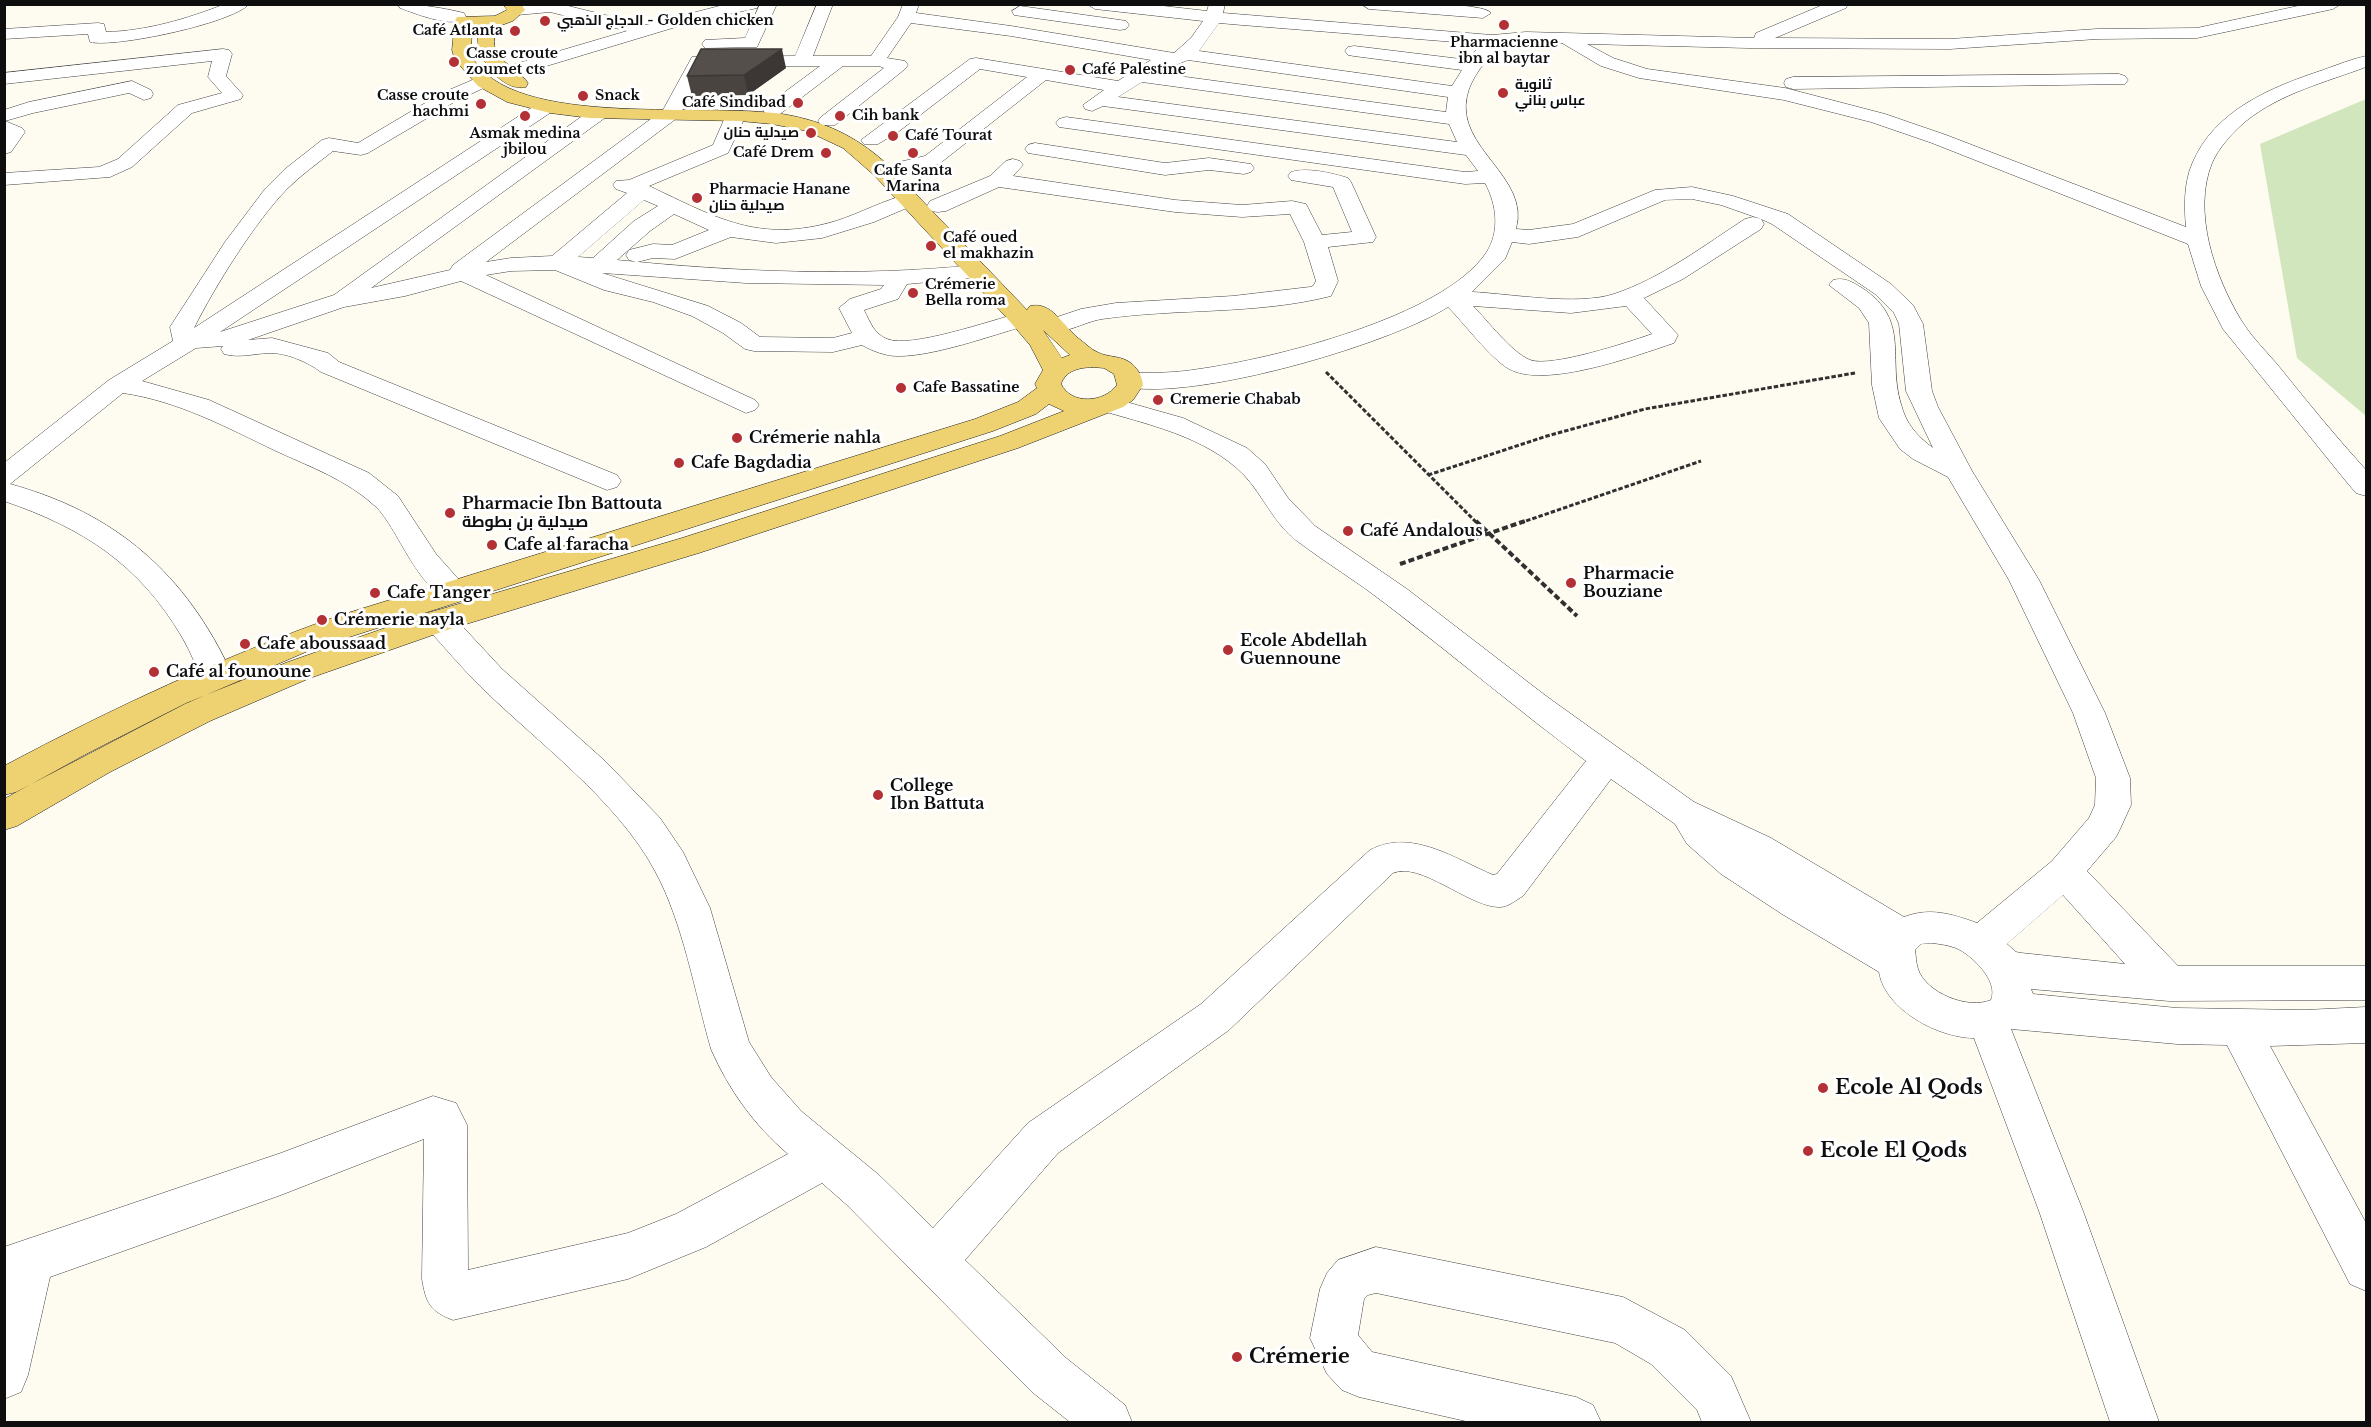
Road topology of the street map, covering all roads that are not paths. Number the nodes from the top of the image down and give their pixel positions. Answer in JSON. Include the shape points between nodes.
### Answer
{"nodes":[{"id":1,"x":241,"y":4,"type":"edge"},
{"id":2,"x":406,"y":4,"type":"edge"},
{"id":3,"x":751,"y":4,"type":"edge"},
{"id":4,"x":769,"y":4,"type":"edge"},
{"id":5,"x":825,"y":4,"type":"edge"},
{"id":6,"x":1095,"y":4,"type":"edge"},
{"id":7,"x":1303,"y":4,"type":"edge"},
{"id":8,"x":1369,"y":4,"type":"edge"},
{"id":9,"x":1840,"y":4,"type":"edge"},
{"id":10,"x":2332,"y":4,"type":"edge"},
{"id":11,"x":516,"y":6,"type":"edge"},
{"id":12,"x":1120,"y":6,"type":"edge"},
{"id":13,"x":1001,"y":9,"type":"dead end"},
{"id":14,"x":2287,"y":10,"type":"edge"},
{"id":15,"x":909,"y":11,"type":"edge"},
{"id":16,"x":1244,"y":12,"type":"edge"},
{"id":17,"x":1483,"y":13,"type":"dead end"},
{"id":18,"x":465,"y":15,"type":"edge"},
{"id":19,"x":492,"y":22,"type":"junction"},
{"id":20,"x":1109,"y":23,"type":"junction"},
{"id":21,"x":1210,"y":23,"type":"edge"},
{"id":22,"x":1301,"y":24,"type":"junction"},
{"id":23,"x":224,"y":26,"type":"junction"},
{"id":24,"x":1132,"y":26,"type":"dead end"},
{"id":25,"x":650,"y":31,"type":"junction"},
{"id":26,"x":1179,"y":33,"type":"dead end"},
{"id":27,"x":4,"y":34,"type":"edge"},
{"id":28,"x":1253,"y":38,"type":"dead end"},
{"id":29,"x":1563,"y":38,"type":"junction"},
{"id":30,"x":1492,"y":40,"type":"junction"},
{"id":31,"x":1748,"y":43,"type":"junction"},
{"id":32,"x":1334,"y":48,"type":"dead end"},
{"id":33,"x":223,"y":54,"type":"junction"},
{"id":34,"x":1177,"y":56,"type":"junction"},
{"id":35,"x":33,"y":60,"type":"dead end"},
{"id":36,"x":802,"y":60,"type":"junction"},
{"id":37,"x":698,"y":61,"type":"junction"},
{"id":38,"x":839,"y":61,"type":"junction"},
{"id":39,"x":876,"y":61,"type":"junction"},
{"id":40,"x":2367,"y":61,"type":"edge"},
{"id":41,"x":4,"y":63,"type":"edge"},
{"id":42,"x":1474,"y":66,"type":"junction"},
{"id":43,"x":504,"y":73,"type":"junction"},
{"id":44,"x":1042,"y":74,"type":"junction"},
{"id":45,"x":1136,"y":76,"type":"junction"},
{"id":46,"x":4,"y":79,"type":"edge"},
{"id":47,"x":2119,"y":80,"type":"dead end"},
{"id":48,"x":484,"y":81,"type":"junction"},
{"id":49,"x":1716,"y":84,"type":"junction"},
{"id":50,"x":1120,"y":87,"type":"junction"},
{"id":51,"x":1458,"y":93,"type":"junction"},
{"id":52,"x":144,"y":94,"type":"dead end"},
{"id":53,"x":1100,"y":100,"type":"junction"},
{"id":54,"x":546,"y":107,"type":"junction"},
{"id":55,"x":673,"y":110,"type":"junction"},
{"id":56,"x":773,"y":110,"type":"junction"},
{"id":57,"x":600,"y":113,"type":"junction"},
{"id":58,"x":736,"y":115,"type":"junction"},
{"id":59,"x":4,"y":116,"type":"edge"},
{"id":60,"x":1456,"y":119,"type":"junction"},
{"id":61,"x":828,"y":121,"type":"junction"},
{"id":62,"x":1066,"y":123,"type":"junction"},
{"id":63,"x":4,"y":127,"type":"edge"},
{"id":64,"x":1189,"y":140,"type":"junction"},
{"id":65,"x":871,"y":141,"type":"junction"},
{"id":66,"x":4,"y":148,"type":"edge"},
{"id":67,"x":1035,"y":149,"type":"junction"},
{"id":68,"x":1473,"y":150,"type":"junction"},
{"id":69,"x":902,"y":167,"type":"junction"},
{"id":70,"x":1165,"y":169,"type":"junction"},
{"id":71,"x":587,"y":176,"type":"junction"},
{"id":72,"x":1492,"y":177,"type":"junction"},
{"id":73,"x":4,"y":179,"type":"edge"},
{"id":74,"x":997,"y":180,"type":"junction"},
{"id":75,"x":636,"y":189,"type":"junction"},
{"id":76,"x":1658,"y":195,"type":"junction"},
{"id":77,"x":909,"y":200,"type":"junction"},
{"id":78,"x":1138,"y":201,"type":"junction"},
{"id":79,"x":673,"y":205,"type":"junction"},
{"id":80,"x":939,"y":206,"type":"junction"},
{"id":81,"x":1753,"y":224,"type":"junction"},
{"id":82,"x":728,"y":230,"type":"junction"},
{"id":83,"x":1505,"y":235,"type":"junction"},
{"id":84,"x":2199,"y":240,"type":"junction"},
{"id":85,"x":1315,"y":242,"type":"junction"},
{"id":86,"x":558,"y":264,"type":"junction"},
{"id":87,"x":598,"y":266,"type":"junction"},
{"id":88,"x":976,"y":272,"type":"junction"},
{"id":89,"x":457,"y":276,"type":"junction"},
{"id":90,"x":899,"y":279,"type":"junction"},
{"id":91,"x":1452,"y":297,"type":"junction"},
{"id":92,"x":1630,"y":297,"type":"junction"},
{"id":93,"x":338,"y":301,"type":"junction"},
{"id":94,"x":1020,"y":320,"type":"junction"},
{"id":95,"x":1053,"y":326,"type":"junction"},
{"id":96,"x":866,"y":337,"type":"junction"},
{"id":97,"x":203,"y":341,"type":"junction"},
{"id":98,"x":1092,"y":360,"type":"junction"},
{"id":99,"x":1053,"y":380,"type":"junction"},
{"id":100,"x":1130,"y":381,"type":"junction"},
{"id":101,"x":118,"y":385,"type":"junction"},
{"id":102,"x":746,"y":405,"type":"dead end"},
{"id":103,"x":1102,"y":405,"type":"junction"},
{"id":104,"x":1958,"y":471,"type":"junction"},
{"id":105,"x":4,"y":477,"type":"edge"},
{"id":106,"x":607,"y":481,"type":"dead end"},
{"id":107,"x":2367,"y":487,"type":"edge"},
{"id":108,"x":4,"y":491,"type":"edge"},
{"id":109,"x":447,"y":606,"type":"junction"},
{"id":110,"x":216,"y":674,"type":"junction"},
{"id":111,"x":1608,"y":758,"type":"junction"},
{"id":112,"x":4,"y":782,"type":"edge"},
{"id":113,"x":4,"y":816,"type":"edge"},
{"id":114,"x":2066,"y":872,"type":"junction"},
{"id":115,"x":1899,"y":948,"type":"junction"},
{"id":116,"x":1993,"y":955,"type":"junction"},
{"id":117,"x":2367,"y":983,"type":"edge"},
{"id":118,"x":2169,"y":984,"type":"junction"},
{"id":119,"x":1998,"y":1016,"type":"junction"},
{"id":120,"x":2367,"y":1025,"type":"edge"},
{"id":121,"x":2239,"y":1027,"type":"junction"},
{"id":122,"x":823,"y":1159,"type":"junction"},
{"id":123,"x":934,"y":1261,"type":"junction"},
{"id":124,"x":17,"y":1266,"type":"edge"},
{"id":125,"x":2367,"y":1269,"type":"edge"},
{"id":126,"x":4,"y":1375,"type":"edge"},
{"id":127,"x":1108,"y":1422,"type":"edge"},
{"id":128,"x":1576,"y":1422,"type":"edge"},
{"id":129,"x":1727,"y":1422,"type":"edge"},
{"id":130,"x":2134,"y":1422,"type":"edge"}],
"edges":[{"from":1,"to":23,"type":"street"},
{"from":2,"to":18,"type":"street","via":[[427,13]]},
{"from":3,"to":25,"type":"street"},
{"from":4,"to":37,"type":"street","via":[[751,43],[702,44]]},
{"from":5,"to":36,"type":"street"},
{"from":6,"to":12,"type":"street"},
{"from":7,"to":22,"type":"street"},
{"from":8,"to":17,"type":"street"},
{"from":9,"to":31,"type":"street"},
{"from":10,"to":14,"type":"street"},
{"from":11,"to":19,"type":"main road","via":[[509,17]]},
{"from":11,"to":25,"type":"street","via":[[550,7]]},
{"from":12,"to":20,"type":"street"},
{"from":12,"to":21,"type":"street"},
{"from":13,"to":20,"type":"street"},
{"from":14,"to":31,"type":"street","via":[[2197,33],[2097,34],[1950,44]]},
{"from":15,"to":34,"type":"street","via":[[1011,32]]},
{"from":15,"to":39,"type":"street"},
{"from":16,"to":21,"type":"street"},
{"from":16,"to":22,"type":"street"},
{"from":18,"to":19,"type":"main road"},
{"from":18,"to":48,"type":"main road","via":[[461,54]]},
{"from":19,"to":43,"type":"main road","via":[[486,38],[487,54]]},
{"from":20,"to":24,"type":"street"},
{"from":21,"to":26,"type":"street"},
{"from":21,"to":28,"type":"street"},
{"from":21,"to":34,"type":"street"},
{"from":22,"to":30,"type":"street"},
{"from":23,"to":27,"type":"street","via":[[115,38],[96,38],[98,28]]},
{"from":23,"to":33,"type":"street"},
{"from":25,"to":43,"type":"street"},
{"from":29,"to":30,"type":"street"},
{"from":29,"to":31,"type":"street"},
{"from":29,"to":49,"type":"street","via":[[1624,69],[1666,79]]},
{"from":30,"to":42,"type":"street"},
{"from":32,"to":42,"type":"street"},
{"from":33,"to":46,"type":"street"},
{"from":33,"to":73,"type":"street","via":[[217,77],[234,95],[185,109],[125,163],[103,172]]},
{"from":34,"to":45,"type":"street"},
{"from":34,"to":51,"type":"street"},
{"from":35,"to":41,"type":"street"},
{"from":36,"to":37,"type":"street"},
{"from":36,"to":38,"type":"street"},
{"from":37,"to":55,"type":"street"},
{"from":38,"to":39,"type":"street"},
{"from":38,"to":56,"type":"street"},
{"from":39,"to":61,"type":"street","via":[[899,65]]},
{"from":40,"to":84,"type":"street","via":[[2268,98],[2240,117],[2215,142],[2201,167],[2195,197]]},
{"from":42,"to":51,"type":"street"},
{"from":43,"to":55,"type":"main road","via":[[559,99]]},
{"from":44,"to":50,"type":"street"},
{"from":44,"to":65,"type":"street","via":[[976,63]]},
{"from":44,"to":69,"type":"street","via":[[932,160]]},
{"from":45,"to":50,"type":"street"},
{"from":45,"to":60,"type":"street"},
{"from":47,"to":49,"type":"street"},
{"from":48,"to":54,"type":"main road","via":[[516,98]]},
{"from":48,"to":97,"type":"street","via":[[361,149],[329,144],[273,191],[182,327],[183,337]]},
{"from":49,"to":84,"type":"street","via":[[1785,94],[1878,118]]},
{"from":50,"to":53,"type":"street"},
{"from":51,"to":60,"type":"street"},
{"from":52,"to":59,"type":"street","via":[[132,87]]},
{"from":53,"to":62,"type":"street"},
{"from":53,"to":68,"type":"street"},
{"from":54,"to":57,"type":"main road"},
{"from":54,"to":97,"type":"street"},
{"from":55,"to":56,"type":"main road"},
{"from":55,"to":57,"type":"main road"},
{"from":55,"to":58,"type":"main road"},
{"from":55,"to":71,"type":"street"},
{"from":56,"to":61,"type":"main road"},
{"from":57,"to":93,"type":"street"},
{"from":58,"to":75,"type":"street","via":[[722,149]]},
{"from":58,"to":77,"type":"main road","via":[[792,121],[835,136],[868,156]]},
{"from":60,"to":68,"type":"street"},
{"from":61,"to":65,"type":"main road"},
{"from":62,"to":64,"type":"street"},
{"from":62,"to":67,"type":"street"},
{"from":63,"to":66,"type":"street","via":[[15,132]]},
{"from":64,"to":70,"type":"street"},
{"from":64,"to":72,"type":"street","via":[[1465,178]]},
{"from":65,"to":69,"type":"main road"},
{"from":67,"to":70,"type":"street"},
{"from":67,"to":74,"type":"street"},
{"from":68,"to":72,"type":"street"},
{"from":69,"to":80,"type":"main road"},
{"from":70,"to":78,"type":"street"},
{"from":70,"to":85,"type":"street","via":[[1209,164],[1341,182],[1365,237]]},
{"from":71,"to":75,"type":"street"},
{"from":71,"to":89,"type":"street"},
{"from":72,"to":83,"type":"street","via":[[1503,198]]},
{"from":74,"to":78,"type":"street"},
{"from":74,"to":80,"type":"street"},
{"from":75,"to":79,"type":"street"},
{"from":75,"to":86,"type":"street"},
{"from":76,"to":81,"type":"street"},
{"from":76,"to":83,"type":"street","via":[[1578,230],[1529,237]]},
{"from":76,"to":104,"type":"street","via":[[1692,193],[1770,214],[1895,299],[1911,324],[1919,391]]},
{"from":77,"to":82,"type":"street","via":[[866,219],[825,230],[774,236]]},
{"from":77,"to":88,"type":"main road"},
{"from":78,"to":85,"type":"street","via":[[1242,211],[1292,207],[1298,209]]},
{"from":79,"to":82,"type":"street"},
{"from":79,"to":87,"type":"street","via":[[642,226]]},
{"from":80,"to":95,"type":"main road"},
{"from":81,"to":92,"type":"street","via":[[1675,274]]},
{"from":81,"to":104,"type":"street","via":[[1781,240],[1879,316],[1886,402],[1894,425],[1935,462]]},
{"from":82,"to":87,"type":"street","via":[[675,252],[653,251]]},
{"from":83,"to":91,"type":"street","via":[[1497,257],[1484,273]]},
{"from":84,"to":107,"type":"street","via":[[2213,287],[2231,322]]},
{"from":85,"to":95,"type":"street","via":[[1327,281],[1323,291],[1233,303],[1116,310]]},
{"from":86,"to":87,"type":"street"},
{"from":86,"to":89,"type":"street","via":[[498,266]]},
{"from":86,"to":96,"type":"street","via":[[700,311],[754,344],[833,345]]},
{"from":87,"to":90,"type":"street","via":[[746,276]]},
{"from":88,"to":90,"type":"street"},
{"from":88,"to":94,"type":"main road"},
{"from":89,"to":93,"type":"street"},
{"from":89,"to":102,"type":"street"},
{"from":90,"to":96,"type":"street","via":[[890,294],[851,308]]},
{"from":91,"to":92,"type":"street","via":[[1571,306]]},
{"from":91,"to":92,"type":"street","via":[[1510,358],[1527,368],[1538,369],[1630,350],[1665,338],[1662,328]]},
{"from":91,"to":100,"type":"street","via":[[1369,334],[1306,353],[1200,377]]},
{"from":93,"to":97,"type":"street"},
{"from":94,"to":96,"type":"street","via":[[907,349],[887,347]]},
{"from":94,"to":99,"type":"main road","via":[[1044,347]]},
{"from":95,"to":98,"type":"main road"},
{"from":97,"to":101,"type":"street"},
{"from":97,"to":106,"type":"street","via":[[231,349],[272,345],[319,358],[330,368]]},
{"from":98,"to":99,"type":"main road","via":[[1074,362]]},
{"from":98,"to":100,"type":"main road","via":[[1119,366]]},
{"from":99,"to":103,"type":"main road","via":[[1056,398],[1072,405]]},
{"from":99,"to":109,"type":"main road","via":[[1027,408],[984,425]]},
{"from":100,"to":103,"type":"main road","via":[[1122,396]]},
{"from":101,"to":105,"type":"street"},
{"from":101,"to":109,"type":"street","via":[[200,405],[359,479],[388,502],[426,561]]},
{"from":103,"to":109,"type":"main road","via":[[1031,434],[692,545]]},
{"from":103,"to":111,"type":"street","via":[[1174,424],[1236,454],[1256,470],[1293,522],[1325,549]]},
{"from":104,"to":114,"type":"street","via":[[2024,580],[2060,650],[2113,778],[2113,805],[2103,827]]},
{"from":108,"to":110,"type":"street","via":[[49,506],[116,544],[183,613]]},
{"from":109,"to":110,"type":"main road","via":[[317,635]]},
{"from":109,"to":113,"type":"main road","via":[[224,700],[107,758]]},
{"from":109,"to":122,"type":"street","via":[[491,677],[593,770],[647,828],[670,863],[691,908],[731,1049],[756,1091]]},
{"from":110,"to":112,"type":"main road"},
{"from":111,"to":115,"type":"street","via":[[1682,812],[1701,836],[1736,866],[1834,926]]},
{"from":111,"to":123,"type":"street","via":[[1510,885],[1499,892],[1409,854],[1388,858],[1369,872],[1215,1017],[1042,1138]]},
{"from":114,"to":116,"type":"street","via":[[2018,910]]},
{"from":114,"to":118,"type":"street"},
{"from":115,"to":116,"type":"street","via":[[1915,930],[1947,928],[1965,934]]},
{"from":115,"to":119,"type":"street","via":[[1902,980],[1917,999],[1965,1022]]},
{"from":116,"to":118,"type":"street","via":[[2068,976]]},
{"from":116,"to":119,"type":"street","via":[[2011,979],[2013,990]]},
{"from":117,"to":118,"type":"street"},
{"from":119,"to":121,"type":"street"},
{"from":119,"to":130,"type":"street"},
{"from":120,"to":121,"type":"street"},
{"from":121,"to":125,"type":"street"},
{"from":122,"to":123,"type":"street","via":[[862,1190]]},
{"from":122,"to":124,"type":"street","via":[[690,1231],[628,1256],[453,1297],[447,1291],[445,1278],[446,1125],[441,1117],[433,1116],[281,1174]]},
{"from":123,"to":127,"type":"street","via":[[1049,1375]]},
{"from":124,"to":126,"type":"street"},
{"from":128,"to":129,"type":"street","via":[[1359,1373],[1334,1338],[1343,1289],[1354,1276],[1376,1270],[1623,1321],[1668,1347],[1714,1393]]}]}
